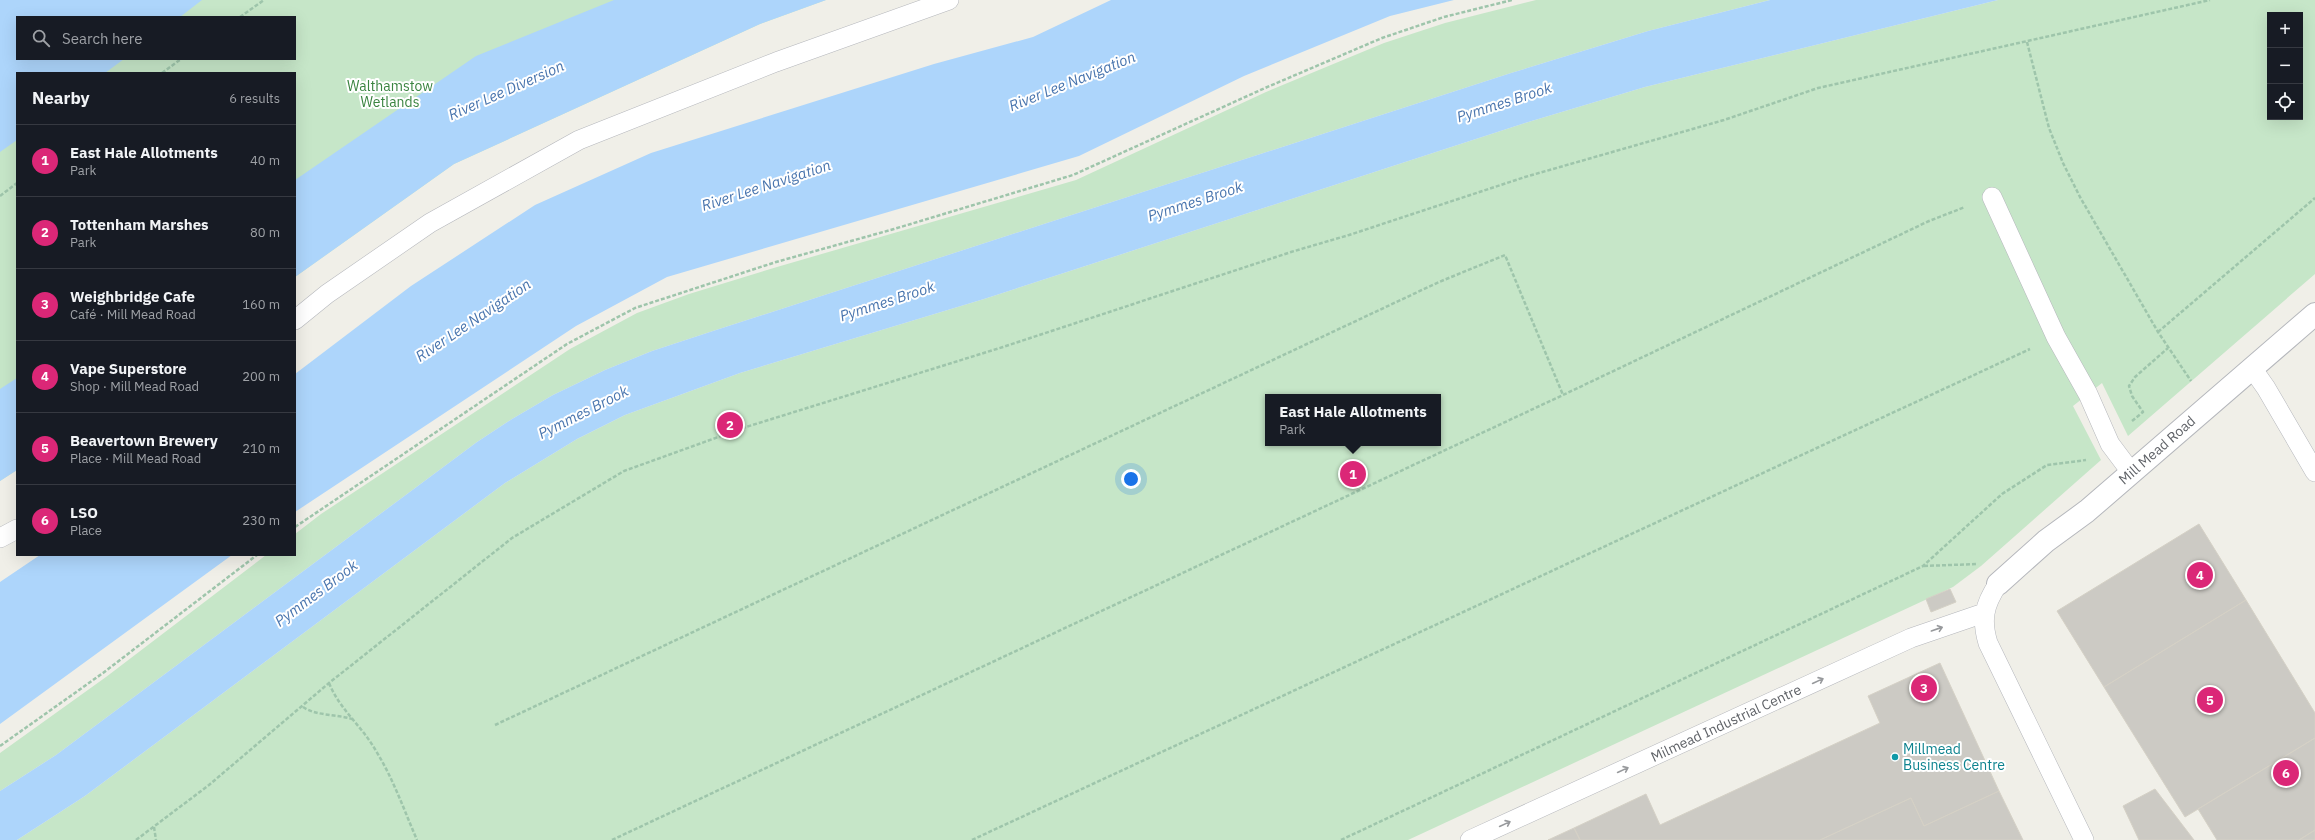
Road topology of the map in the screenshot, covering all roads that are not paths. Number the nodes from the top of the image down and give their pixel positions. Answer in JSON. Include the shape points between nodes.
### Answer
{"nodes":[{"id":1,"x":949,"y":0,"type":"edge"},
{"id":2,"x":1992,"y":197,"type":"road end"},
{"id":3,"x":2315,"y":314,"type":"edge"},
{"id":4,"x":296,"y":319,"type":"edge"},
{"id":5,"x":2252,"y":368,"type":"junction"},
{"id":6,"x":2131,"y":472,"type":"junction"},
{"id":7,"x":2315,"y":472,"type":"edge"},
{"id":8,"x":16,"y":530,"type":"edge"},
{"id":9,"x":0,"y":538,"type":"edge"},
{"id":10,"x":1998,"y":584,"type":"joint"},
{"id":11,"x":1984,"y":613,"type":"junction"},
{"id":12,"x":1470,"y":840,"type":"edge"},
{"id":13,"x":2084,"y":840,"type":"edge"}],
"edges":[{"from":1,"to":4,"type":"lane","via":[[776,62],[579,140],[430,223],[327,294]]},
{"from":2,"to":6,"type":"lane","via":[[2056,337],[2088,394],[2110,444]]},
{"from":3,"to":5,"type":"street","name":"Mill Mead Road"},
{"from":5,"to":6,"type":"street","name":"Mill Mead Road"},
{"from":5,"to":7,"type":"lane"},
{"from":6,"to":10,"type":"street","name":"Mill Mead Road"},
{"from":8,"to":9,"type":"lane"},
{"from":10,"to":11,"type":"lane","via":[[1989,598]]},
{"from":12,"to":11,"type":"lane","name":"Milmead Industrial Centre","one_way":true,"via":[[1911,638]]},
{"from":11,"to":13,"type":"lane","via":[[1983,627],[1988,643]]}]}
